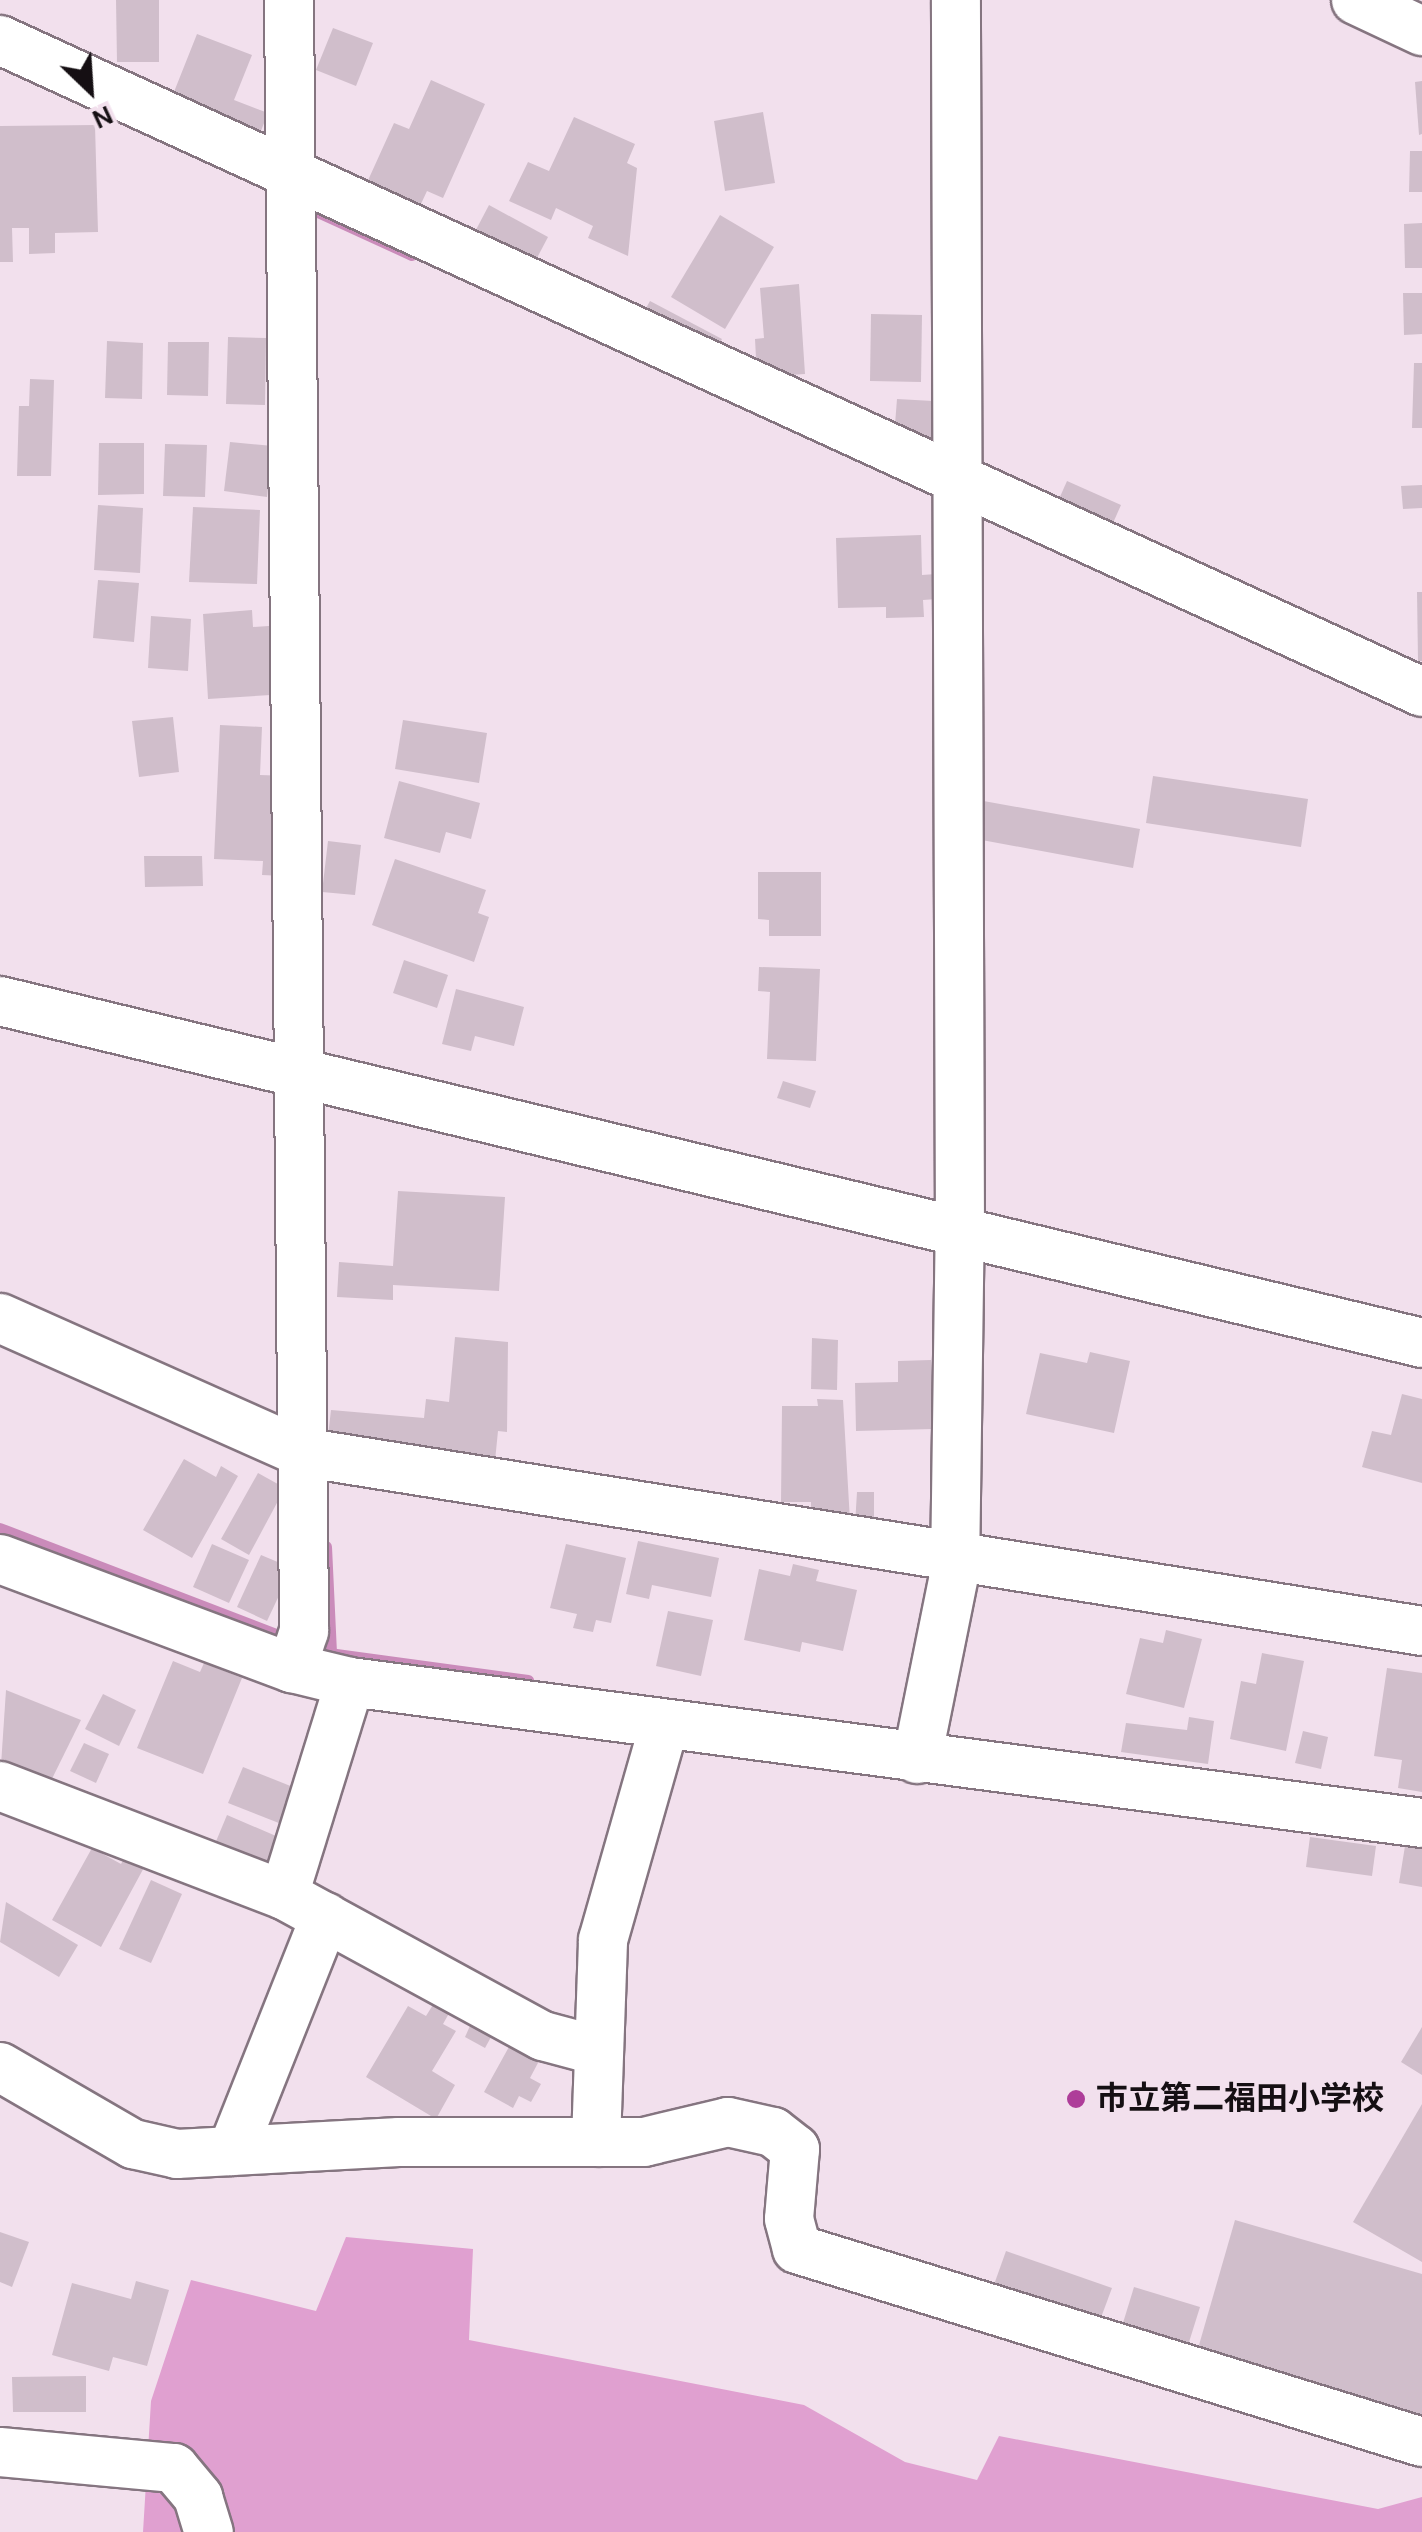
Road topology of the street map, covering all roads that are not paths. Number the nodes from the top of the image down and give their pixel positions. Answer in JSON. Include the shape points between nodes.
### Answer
{"nodes":[{"id":1,"x":290,"y":0,"type":"edge"},
{"id":2,"x":956,"y":0,"type":"edge"},
{"id":3,"x":1356,"y":0,"type":"edge"},
{"id":4,"x":1422,"y":30,"type":"edge"},
{"id":5,"x":0,"y":40,"type":"edge"},
{"id":6,"x":300,"y":187,"type":"junction"},
{"id":7,"x":959,"y":490,"type":"junction"},
{"id":8,"x":1422,"y":692,"type":"edge"},
{"id":9,"x":0,"y":1001,"type":"edge"},
{"id":10,"x":299,"y":1073,"type":"junction"},
{"id":11,"x":960,"y":1232,"type":"junction"},
{"id":12,"x":0,"y":1318,"type":"edge"},
{"id":13,"x":1422,"y":1343,"type":"edge"},
{"id":14,"x":301,"y":1463,"type":"junction"},
{"id":15,"x":0,"y":1560,"type":"edge"},
{"id":16,"x":954,"y":1573,"type":"junction"},
{"id":17,"x":1422,"y":1631,"type":"edge"},
{"id":18,"x":298,"y":1650,"type":"junction"},
{"id":19,"x":350,"y":1682,"type":"junction"},
{"id":20,"x":664,"y":1726,"type":"junction"},
{"id":21,"x":920,"y":1742,"type":"junction"},
{"id":22,"x":0,"y":1786,"type":"edge"},
{"id":23,"x":1422,"y":1823,"type":"edge"},
{"id":24,"x":304,"y":1906,"type":"junction"},
{"id":25,"x":599,"y":2051,"type":"junction"},
{"id":26,"x":0,"y":2067,"type":"edge"},
{"id":27,"x":596,"y":2142,"type":"junction"},
{"id":28,"x":232,"y":2151,"type":"junction"},
{"id":29,"x":1422,"y":2442,"type":"edge"},
{"id":30,"x":0,"y":2452,"type":"edge"},
{"id":31,"x":209,"y":2532,"type":"edge"}],
"edges":[{"from":1,"to":6,"type":"street"},
{"from":2,"to":7,"type":"street"},
{"from":3,"to":4,"type":"street"},
{"from":5,"to":6,"type":"street"},
{"from":6,"to":7,"type":"street"},
{"from":6,"to":10,"type":"street"},
{"from":7,"to":8,"type":"street"},
{"from":7,"to":11,"type":"street"},
{"from":9,"to":10,"type":"street"},
{"from":10,"to":11,"type":"street"},
{"from":10,"to":14,"type":"street"},
{"from":11,"to":13,"type":"street"},
{"from":11,"to":16,"type":"street"},
{"from":12,"to":14,"type":"street"},
{"from":14,"to":16,"type":"street"},
{"from":14,"to":18,"type":"street"},
{"from":15,"to":18,"type":"street"},
{"from":16,"to":17,"type":"street"},
{"from":16,"to":21,"type":"street"},
{"from":18,"to":19,"type":"street"},
{"from":19,"to":20,"type":"street"},
{"from":19,"to":24,"type":"street"},
{"from":20,"to":21,"type":"street"},
{"from":20,"to":25,"type":"street","via":[[603,1940]]},
{"from":21,"to":23,"type":"street"},
{"from":22,"to":24,"type":"street"},
{"from":24,"to":25,"type":"street","via":[[542,2036]]},
{"from":24,"to":28,"type":"street"},
{"from":25,"to":27,"type":"street"},
{"from":26,"to":28,"type":"street","via":[[133,2144],[176,2154]]},
{"from":27,"to":28,"type":"street"},
{"from":27,"to":29,"type":"street","via":[[644,2142],[705,2123],[773,2132],[795,2148],[789,2219],[797,2249]]},
{"from":30,"to":31,"type":"street","via":[[174,2468],[198,2496]]}]}
